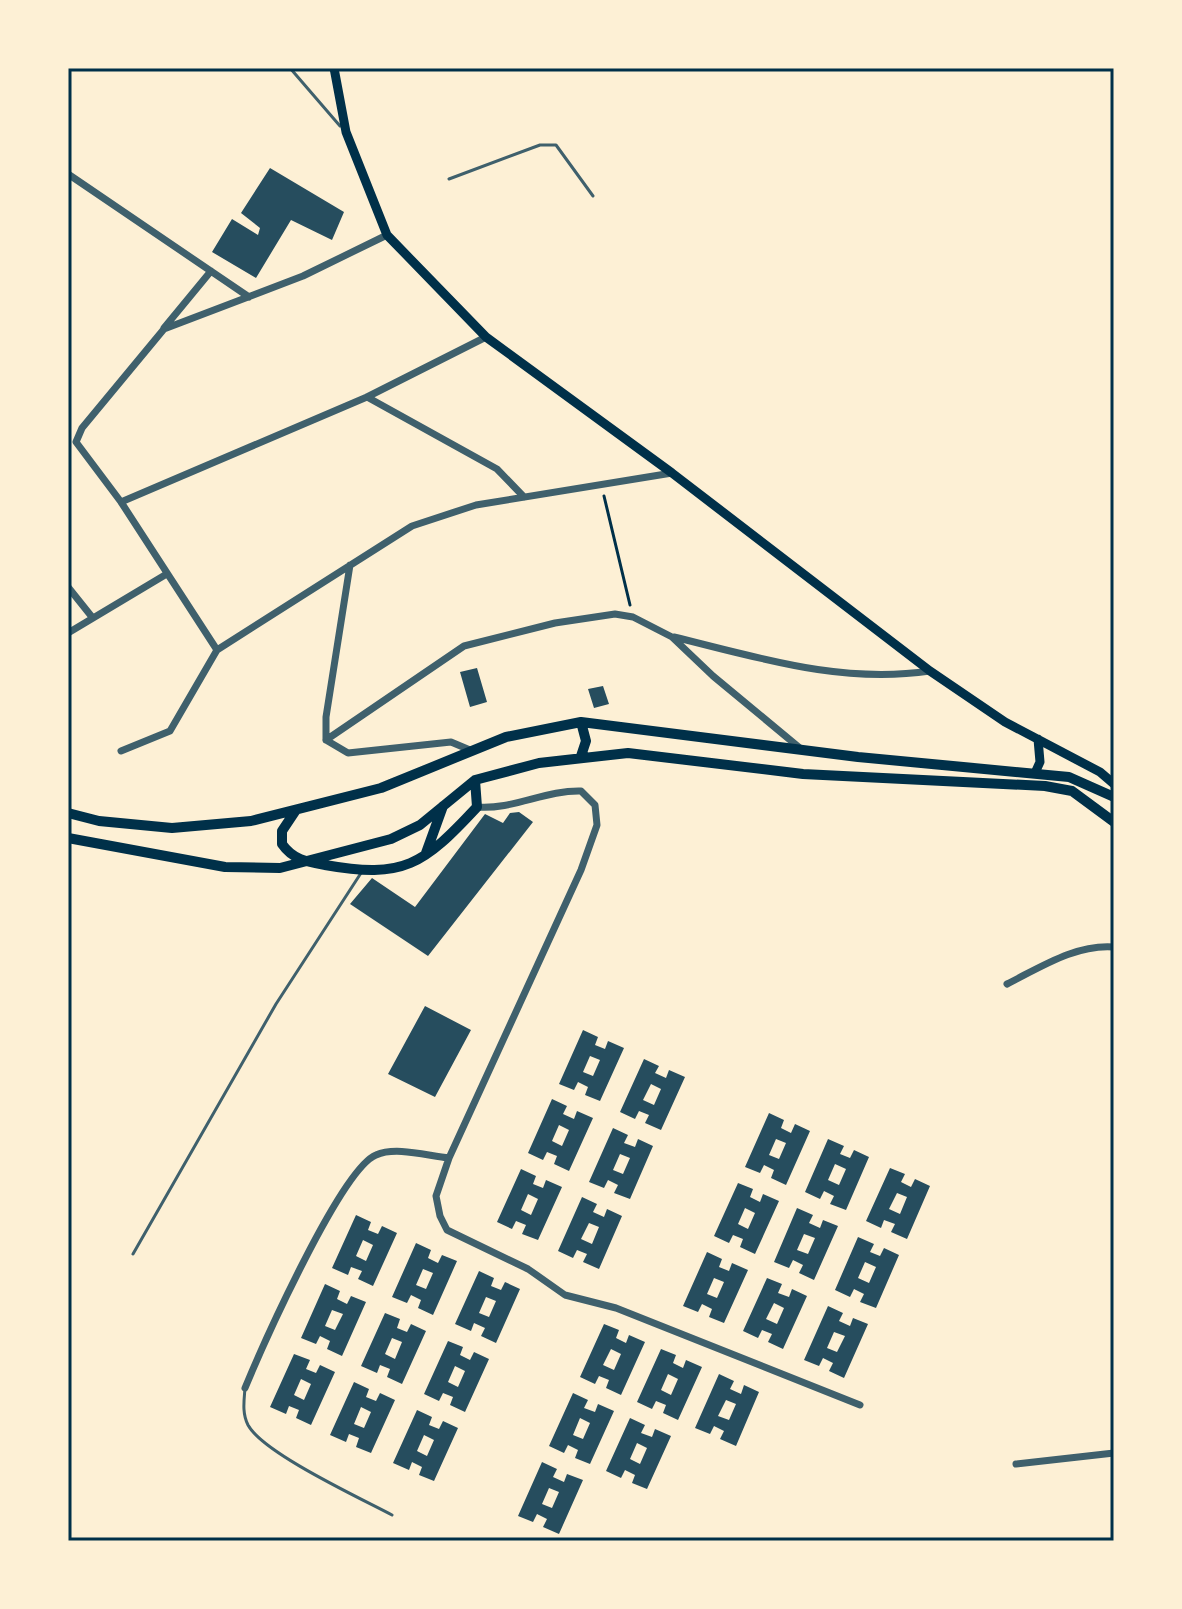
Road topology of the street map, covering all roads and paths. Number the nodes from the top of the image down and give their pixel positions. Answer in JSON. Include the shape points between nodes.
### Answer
{"nodes":[{"id":1,"x":290,"y":68,"type":"edge"},
{"id":2,"x":334,"y":68,"type":"edge"},
{"id":3,"x":346,"y":132,"type":"junction"},
{"id":4,"x":68,"y":174,"type":"edge"},
{"id":5,"x":449,"y":179,"type":"dead end"},
{"id":6,"x":593,"y":196,"type":"dead end"},
{"id":7,"x":387,"y":235,"type":"junction"},
{"id":8,"x":211,"y":271,"type":"junction"},
{"id":9,"x":249,"y":297,"type":"junction"},
{"id":10,"x":164,"y":329,"type":"junction"},
{"id":11,"x":486,"y":337,"type":"junction"},
{"id":12,"x":367,"y":397,"type":"junction"},
{"id":13,"x":672,"y":473,"type":"junction"},
{"id":14,"x":601,"y":483,"type":"junction"},
{"id":15,"x":524,"y":497,"type":"junction"},
{"id":16,"x":121,"y":502,"type":"junction"},
{"id":17,"x":350,"y":565,"type":"junction"},
{"id":18,"x":165,"y":575,"type":"junction"},
{"id":19,"x":68,"y":587,"type":"edge"},
{"id":20,"x":92,"y":617,"type":"junction"},
{"id":21,"x":633,"y":617,"type":"junction"},
{"id":22,"x":68,"y":633,"type":"edge"},
{"id":23,"x":672,"y":637,"type":"junction"},
{"id":24,"x":217,"y":650,"type":"junction"},
{"id":25,"x":930,"y":671,"type":"junction"},
{"id":26,"x":581,"y":722,"type":"junction"},
{"id":27,"x":1038,"y":739,"type":"junction"},
{"id":28,"x":326,"y":740,"type":"junction"},
{"id":29,"x":470,"y":750,"type":"junction"},
{"id":30,"x":803,"y":750,"type":"junction"},
{"id":31,"x":121,"y":751,"type":"dead end"},
{"id":32,"x":581,"y":756,"type":"junction"},
{"id":33,"x":1035,"y":773,"type":"junction"},
{"id":34,"x":475,"y":780,"type":"junction"},
{"id":35,"x":1114,"y":784,"type":"edge"},
{"id":36,"x":1114,"y":797,"type":"edge"},
{"id":37,"x":443,"y":805,"type":"junction"},
{"id":38,"x":477,"y":807,"type":"junction"},
{"id":39,"x":296,"y":810,"type":"junction"},
{"id":40,"x":68,"y":813,"type":"edge"},
{"id":41,"x":1114,"y":822,"type":"edge"},
{"id":42,"x":68,"y":838,"type":"edge"},
{"id":43,"x":426,"y":853,"type":"junction"},
{"id":44,"x":304,"y":861,"type":"junction"},
{"id":45,"x":362,"y":872,"type":"junction"},
{"id":46,"x":1114,"y":947,"type":"edge"},
{"id":47,"x":1007,"y":984,"type":"dead end"},
{"id":48,"x":449,"y":1158,"type":"junction"},
{"id":49,"x":133,"y":1254,"type":"dead end"},
{"id":50,"x":245,"y":1388,"type":"joint"},
{"id":51,"x":860,"y":1405,"type":"dead end"},
{"id":52,"x":1114,"y":1453,"type":"edge"},
{"id":53,"x":1016,"y":1464,"type":"dead end"},
{"id":54,"x":392,"y":1515,"type":"dead end"}],
"edges":[{"from":1,"to":3,"type":"lane"},
{"from":2,"to":3,"type":"main road"},
{"from":3,"to":7,"type":"main road"},
{"from":4,"to":8,"type":"street"},
{"from":5,"to":6,"type":"lane","via":[[540,145],[556,145]]},
{"from":7,"to":9,"type":"street"},
{"from":7,"to":11,"type":"main road"},
{"from":8,"to":9,"type":"street"},
{"from":8,"to":10,"type":"street"},
{"from":9,"to":10,"type":"street"},
{"from":10,"to":16,"type":"street","via":[[76,442]]},
{"from":11,"to":12,"type":"street"},
{"from":11,"to":13,"type":"main road"},
{"from":12,"to":15,"type":"street","via":[[497,469]]},
{"from":12,"to":16,"type":"street"},
{"from":13,"to":14,"type":"street"},
{"from":13,"to":25,"type":"main road"},
{"from":14,"to":15,"type":"street"},
{"from":14,"to":21,"type":"path"},
{"from":15,"to":17,"type":"street","via":[[430,517]]},
{"from":16,"to":18,"type":"street"},
{"from":17,"to":24,"type":"street"},
{"from":17,"to":28,"type":"street"},
{"from":18,"to":20,"type":"street"},
{"from":18,"to":24,"type":"street"},
{"from":19,"to":20,"type":"street"},
{"from":20,"to":22,"type":"street"},
{"from":21,"to":23,"type":"street"},
{"from":21,"to":28,"type":"street","via":[[615,614],[555,623],[464,646]]},
{"from":23,"to":25,"type":"street","via":[[845,674],[888,677]]},
{"from":23,"to":30,"type":"street"},
{"from":24,"to":31,"type":"street","via":[[170,731]]},
{"from":25,"to":27,"type":"main road"},
{"from":26,"to":29,"type":"main road"},
{"from":26,"to":30,"type":"main road"},
{"from":26,"to":32,"type":"main road","via":[[586,741]]},
{"from":27,"to":33,"type":"main road","via":[[1040,762]]},
{"from":27,"to":35,"type":"main road"},
{"from":28,"to":29,"type":"street","via":[[348,753],[451,742]]},
{"from":29,"to":39,"type":"main road","via":[[396,783]]},
{"from":30,"to":33,"type":"main road"},
{"from":32,"to":34,"type":"main road"},
{"from":32,"to":41,"type":"main road","via":[[628,753],[803,774],[1045,786],[1072,791]]},
{"from":33,"to":36,"type":"main road","via":[[1069,777]]},
{"from":34,"to":37,"type":"main road"},
{"from":34,"to":38,"type":"main road"},
{"from":37,"to":43,"type":"main road"},
{"from":37,"to":44,"type":"main road","via":[[420,825],[391,839]]},
{"from":38,"to":43,"type":"main road"},
{"from":38,"to":48,"type":"street","via":[[581,791],[595,805],[597,825]]},
{"from":39,"to":40,"type":"main road","via":[[251,821],[172,828]]},
{"from":39,"to":44,"type":"main road","via":[[282,831],[282,844]]},
{"from":42,"to":44,"type":"main road","via":[[258,870]]},
{"from":43,"to":45,"type":"main road","via":[[393,871]]},
{"from":44,"to":45,"type":"main road"},
{"from":45,"to":49,"type":"lane","via":[[276,1004]]},
{"from":46,"to":47,"type":"street","via":[[1062,956]]},
{"from":48,"to":50,"type":"street","via":[[388,1151],[368,1159],[295,1277]]},
{"from":48,"to":51,"type":"street","via":[[436,1196],[447,1230],[528,1269],[565,1295],[616,1308]]},
{"from":50,"to":54,"type":"lane","via":[[243,1409],[255,1434]]},
{"from":52,"to":53,"type":"street"}]}
